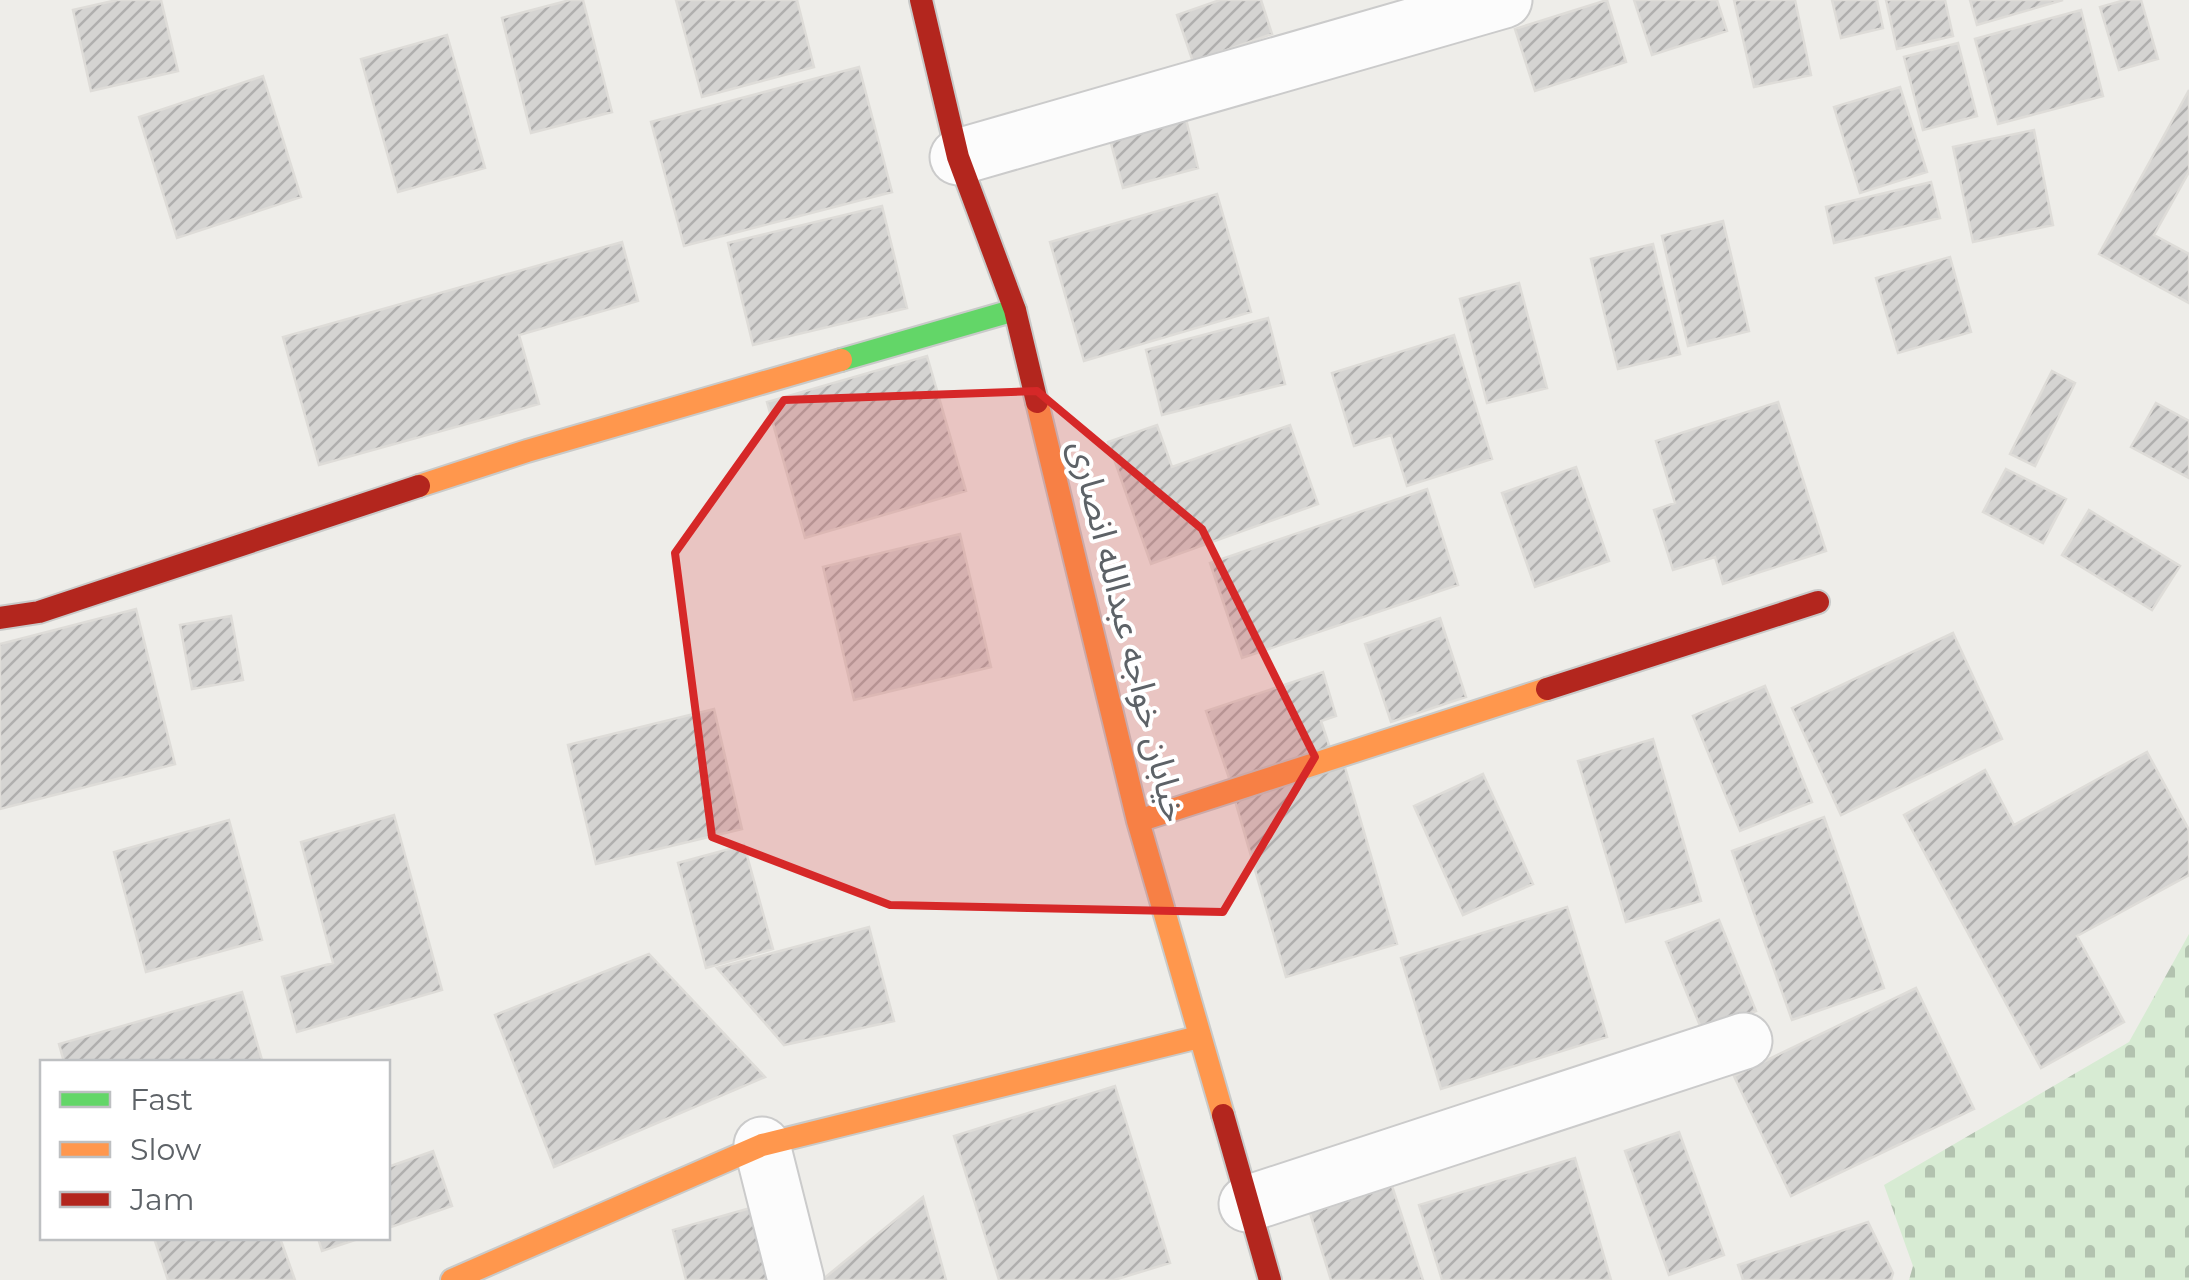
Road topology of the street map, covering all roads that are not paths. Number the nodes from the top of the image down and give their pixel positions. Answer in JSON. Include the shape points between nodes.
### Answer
{"nodes":[{"id":1,"x":920,"y":0,"type":"edge"},
{"id":2,"x":1504,"y":0,"type":"edge"},
{"id":3,"x":958,"y":158,"type":"junction"},
{"id":4,"x":1015,"y":310,"type":"junction"},
{"id":5,"x":1818,"y":602,"type":"dead end"},
{"id":6,"x":0,"y":618,"type":"edge"},
{"id":7,"x":1138,"y":821,"type":"junction"},
{"id":8,"x":1199,"y":1036,"type":"junction"},
{"id":9,"x":1744,"y":1041,"type":"dead end"},
{"id":10,"x":762,"y":1145,"type":"junction"},
{"id":11,"x":1247,"y":1204,"type":"junction"},
{"id":12,"x":452,"y":1280,"type":"edge"},
{"id":13,"x":796,"y":1280,"type":"edge"},
{"id":14,"x":1270,"y":1280,"type":"edge"}],
"edges":[{"from":1,"to":3,"type":"street","name":"خیابان خواجه عبدالله انصاری"},
{"from":2,"to":3,"type":"street"},
{"from":3,"to":4,"type":"street","name":"خیابان خواجه عبدالله انصاری"},
{"from":4,"to":6,"type":"street","via":[[527,451],[38,612]]},
{"from":4,"to":7,"type":"street","name":"خیابان خواجه عبدالله انصاری"},
{"from":5,"to":7,"type":"street"},
{"from":7,"to":8,"type":"street","name":"خیابان خواجه عبدالله انصاری"},
{"from":8,"to":10,"type":"street"},
{"from":8,"to":11,"type":"street","name":"خیابان خواجه عبدالله انصاری"},
{"from":9,"to":11,"type":"street"},
{"from":10,"to":12,"type":"street"},
{"from":10,"to":13,"type":"street"},
{"from":11,"to":14,"type":"street","name":"خیابان خواجه عبدالله انصاری"}]}
